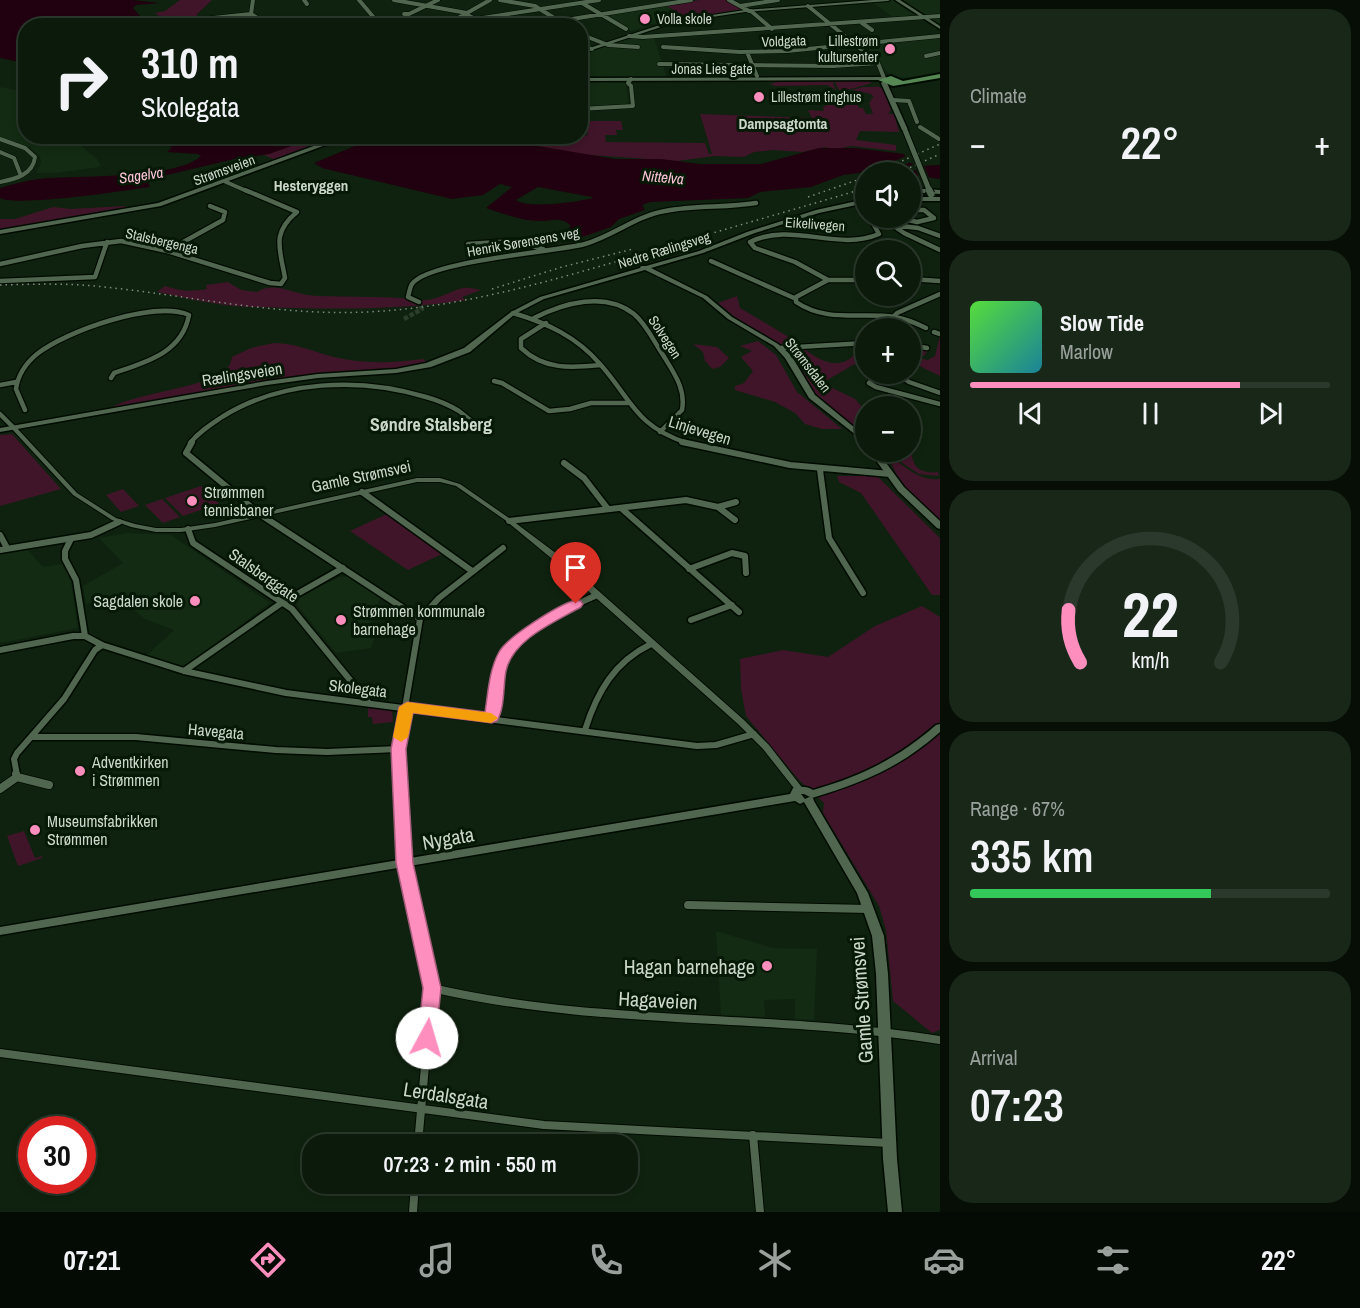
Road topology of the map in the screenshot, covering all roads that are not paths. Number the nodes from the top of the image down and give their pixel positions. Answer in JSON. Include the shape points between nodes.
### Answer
{"nodes":[{"id":1,"x":253,"y":0,"type":"edge"},
{"id":2,"x":304,"y":0,"type":"edge"},
{"id":3,"x":359,"y":0,"type":"edge"},
{"id":4,"x":394,"y":0,"type":"edge"},
{"id":5,"x":438,"y":0,"type":"edge"},
{"id":6,"x":490,"y":0,"type":"edge"},
{"id":7,"x":501,"y":0,"type":"edge"},
{"id":8,"x":599,"y":0,"type":"edge"},
{"id":9,"x":653,"y":0,"type":"edge"},
{"id":10,"x":692,"y":0,"type":"edge"},
{"id":11,"x":729,"y":0,"type":"edge"},
{"id":12,"x":778,"y":0,"type":"edge"},
{"id":13,"x":888,"y":0,"type":"edge"},
{"id":14,"x":897,"y":0,"type":"edge"},
{"id":15,"x":581,"y":3,"type":"junction"},
{"id":16,"x":307,"y":4,"type":"dead end"},
{"id":17,"x":661,"y":4,"type":"junction"},
{"id":18,"x":427,"y":6,"type":"junction"},
{"id":19,"x":740,"y":6,"type":"junction"},
{"id":20,"x":807,"y":6,"type":"junction"},
{"id":21,"x":539,"y":8,"type":"junction"},
{"id":22,"x":750,"y":11,"type":"junction"},
{"id":23,"x":466,"y":13,"type":"junction"},
{"id":24,"x":599,"y":13,"type":"junction"},
{"id":25,"x":252,"y":14,"type":"junction"},
{"id":26,"x":404,"y":14,"type":"dead end"},
{"id":27,"x":940,"y":16,"type":"edge"},
{"id":28,"x":924,"y":17,"type":"junction"},
{"id":29,"x":206,"y":18,"type":"edge"},
{"id":30,"x":258,"y":18,"type":"edge"},
{"id":31,"x":374,"y":18,"type":"edge"},
{"id":32,"x":458,"y":18,"type":"edge"},
{"id":33,"x":474,"y":18,"type":"edge"},
{"id":34,"x":482,"y":18,"type":"edge"},
{"id":35,"x":555,"y":18,"type":"edge"},
{"id":36,"x":564,"y":18,"type":"edge"},
{"id":37,"x":862,"y":22,"type":"junction"},
{"id":38,"x":833,"y":25,"type":"junction"},
{"id":39,"x":940,"y":28,"type":"edge"},
{"id":40,"x":626,"y":29,"type":"dead end"},
{"id":41,"x":772,"y":29,"type":"junction"},
{"id":42,"x":872,"y":30,"type":"dead end"},
{"id":43,"x":629,"y":36,"type":"junction"},
{"id":44,"x":940,"y":36,"type":"edge"},
{"id":45,"x":588,"y":37,"type":"edge"},
{"id":46,"x":603,"y":44,"type":"junction"},
{"id":47,"x":858,"y":46,"type":"junction"},
{"id":48,"x":638,"y":47,"type":"dead end"},
{"id":49,"x":663,"y":47,"type":"dead end"},
{"id":50,"x":588,"y":48,"type":"edge"},
{"id":51,"x":592,"y":49,"type":"junction"},
{"id":52,"x":588,"y":50,"type":"edge"},
{"id":53,"x":747,"y":52,"type":"junction"},
{"id":54,"x":940,"y":54,"type":"edge"},
{"id":55,"x":926,"y":56,"type":"dead end"},
{"id":56,"x":878,"y":63,"type":"junction"},
{"id":57,"x":659,"y":64,"type":"dead end"},
{"id":58,"x":753,"y":65,"type":"junction"},
{"id":59,"x":940,"y":75,"type":"edge"},
{"id":60,"x":757,"y":76,"type":"dead end"},
{"id":61,"x":588,"y":80,"type":"edge"},
{"id":62,"x":889,"y":80,"type":"junction"},
{"id":63,"x":631,"y":82,"type":"junction"},
{"id":64,"x":896,"y":100,"type":"junction"},
{"id":65,"x":588,"y":109,"type":"edge"},
{"id":66,"x":0,"y":139,"type":"edge"},
{"id":67,"x":939,"y":140,"type":"edge"},
{"id":68,"x":327,"y":144,"type":"edge"},
{"id":69,"x":0,"y":152,"type":"edge"},
{"id":70,"x":21,"y":176,"type":"junction"},
{"id":71,"x":0,"y":182,"type":"edge"},
{"id":72,"x":226,"y":182,"type":"junction"},
{"id":73,"x":921,"y":191,"type":"edge"},
{"id":74,"x":940,"y":192,"type":"edge"},
{"id":75,"x":931,"y":196,"type":"junction"},
{"id":76,"x":921,"y":198,"type":"edge"},
{"id":77,"x":940,"y":200,"type":"edge"},
{"id":78,"x":921,"y":201,"type":"edge"},
{"id":79,"x":921,"y":202,"type":"edge"},
{"id":80,"x":756,"y":203,"type":"dead end"},
{"id":81,"x":855,"y":204,"type":"edge"},
{"id":82,"x":210,"y":206,"type":"dead end"},
{"id":83,"x":921,"y":210,"type":"edge"},
{"id":84,"x":921,"y":222,"type":"edge"},
{"id":85,"x":876,"y":228,"type":"edge"},
{"id":86,"x":896,"y":228,"type":"edge"},
{"id":87,"x":910,"y":228,"type":"edge"},
{"id":88,"x":940,"y":229,"type":"edge"},
{"id":89,"x":930,"y":231,"type":"junction"},
{"id":90,"x":0,"y":232,"type":"edge"},
{"id":91,"x":940,"y":236,"type":"edge"},
{"id":92,"x":107,"y":242,"type":"junction"},
{"id":93,"x":468,"y":244,"type":"dead end"},
{"id":94,"x":543,"y":249,"type":"junction"},
{"id":95,"x":940,"y":250,"type":"edge"},
{"id":96,"x":167,"y":251,"type":"junction"},
{"id":97,"x":711,"y":261,"type":"dead end"},
{"id":98,"x":0,"y":264,"type":"edge"},
{"id":99,"x":645,"y":268,"type":"junction"},
{"id":100,"x":828,"y":280,"type":"junction"},
{"id":101,"x":855,"y":280,"type":"edge"},
{"id":102,"x":921,"y":280,"type":"edge"},
{"id":103,"x":0,"y":281,"type":"edge"},
{"id":104,"x":940,"y":282,"type":"edge"},
{"id":105,"x":940,"y":294,"type":"edge"},
{"id":106,"x":794,"y":298,"type":"junction"},
{"id":107,"x":419,"y":302,"type":"dead end"},
{"id":108,"x":513,"y":313,"type":"junction"},
{"id":109,"x":893,"y":317,"type":"junction"},
{"id":110,"x":534,"y":318,"type":"junction"},
{"id":111,"x":546,"y":323,"type":"junction"},
{"id":112,"x":926,"y":328,"type":"dead end"},
{"id":113,"x":484,"y":336,"type":"joint"},
{"id":114,"x":855,"y":344,"type":"edge"},
{"id":115,"x":921,"y":347,"type":"edge"},
{"id":116,"x":780,"y":348,"type":"junction"},
{"id":117,"x":927,"y":348,"type":"dead end"},
{"id":118,"x":600,"y":365,"type":"junction"},
{"id":119,"x":111,"y":378,"type":"dead end"},
{"id":120,"x":494,"y":381,"type":"dead end"},
{"id":121,"x":16,"y":382,"type":"junction"},
{"id":122,"x":871,"y":384,"type":"edge"},
{"id":123,"x":915,"y":384,"type":"edge"},
{"id":124,"x":0,"y":385,"type":"edge"},
{"id":125,"x":940,"y":393,"type":"edge"},
{"id":126,"x":628,"y":403,"type":"junction"},
{"id":127,"x":940,"y":404,"type":"edge"},
{"id":128,"x":25,"y":410,"type":"dead end"},
{"id":129,"x":0,"y":414,"type":"edge"},
{"id":130,"x":13,"y":427,"type":"junction"},
{"id":131,"x":0,"y":430,"type":"edge"},
{"id":132,"x":479,"y":432,"type":"dead end"},
{"id":133,"x":660,"y":432,"type":"junction"},
{"id":134,"x":855,"y":432,"type":"edge"},
{"id":135,"x":881,"y":462,"type":"edge"},
{"id":136,"x":564,"y":463,"type":"dead end"},
{"id":137,"x":820,"y":470,"type":"junction"},
{"id":138,"x":890,"y":474,"type":"junction"},
{"id":139,"x":362,"y":492,"type":"junction"},
{"id":140,"x":736,"y":502,"type":"dead end"},
{"id":141,"x":718,"y":507,"type":"junction"},
{"id":142,"x":621,"y":508,"type":"junction"},
{"id":143,"x":608,"y":509,"type":"junction"},
{"id":144,"x":261,"y":515,"type":"junction"},
{"id":145,"x":735,"y":520,"type":"dead end"},
{"id":146,"x":509,"y":521,"type":"junction"},
{"id":147,"x":119,"y":522,"type":"junction"},
{"id":148,"x":940,"y":526,"type":"edge"},
{"id":149,"x":188,"y":529,"type":"junction"},
{"id":150,"x":0,"y":535,"type":"edge"},
{"id":151,"x":71,"y":539,"type":"junction"},
{"id":152,"x":503,"y":548,"type":"dead end"},
{"id":153,"x":3,"y":549,"type":"edge"},
{"id":154,"x":343,"y":568,"type":"junction"},
{"id":155,"x":689,"y":569,"type":"junction"},
{"id":156,"x":472,"y":571,"type":"junction"},
{"id":157,"x":746,"y":573,"type":"dead end"},
{"id":158,"x":863,"y":593,"type":"dead end"},
{"id":159,"x":597,"y":595,"type":"junction"},
{"id":160,"x":283,"y":602,"type":"junction"},
{"id":161,"x":732,"y":605,"type":"junction"},
{"id":162,"x":739,"y":612,"type":"dead end"},
{"id":163,"x":420,"y":619,"type":"junction"},
{"id":164,"x":691,"y":620,"type":"dead end"},
{"id":165,"x":85,"y":636,"type":"junction"},
{"id":166,"x":651,"y":644,"type":"junction"},
{"id":167,"x":102,"y":645,"type":"junction"},
{"id":168,"x":0,"y":650,"type":"edge"},
{"id":169,"x":184,"y":671,"type":"junction"},
{"id":170,"x":369,"y":702,"type":"junction"},
{"id":171,"x":407,"y":707,"type":"junction"},
{"id":172,"x":492,"y":718,"type":"junction"},
{"id":173,"x":940,"y":727,"type":"edge"},
{"id":174,"x":585,"y":730,"type":"junction"},
{"id":175,"x":754,"y":734,"type":"junction"},
{"id":176,"x":31,"y":737,"type":"junction"},
{"id":177,"x":398,"y":749,"type":"junction"},
{"id":178,"x":17,"y":777,"type":"junction"},
{"id":179,"x":49,"y":785,"type":"dead end"},
{"id":180,"x":0,"y":789,"type":"edge"},
{"id":181,"x":804,"y":796,"type":"junction"},
{"id":182,"x":404,"y":863,"type":"junction"},
{"id":183,"x":688,"y":905,"type":"dead end"},
{"id":184,"x":869,"y":909,"type":"junction"},
{"id":185,"x":0,"y":931,"type":"edge"},
{"id":186,"x":432,"y":988,"type":"junction"},
{"id":187,"x":885,"y":1033,"type":"junction"},
{"id":188,"x":938,"y":1042,"type":"edge"},
{"id":189,"x":0,"y":1053,"type":"edge"},
{"id":190,"x":421,"y":1108,"type":"junction"},
{"id":191,"x":419,"y":1134,"type":"edge"},
{"id":192,"x":753,"y":1135,"type":"junction"},
{"id":193,"x":890,"y":1143,"type":"junction"},
{"id":194,"x":414,"y":1194,"type":"edge"},
{"id":195,"x":413,"y":1212,"type":"edge"},
{"id":196,"x":760,"y":1212,"type":"edge"},
{"id":197,"x":895,"y":1212,"type":"edge"}],
"edges":[{"from":1,"to":25,"type":"street"},
{"from":2,"to":16,"type":"street"},
{"from":3,"to":31,"type":"street"},
{"from":4,"to":18,"type":"street"},
{"from":5,"to":18,"type":"street"},
{"from":6,"to":23,"type":"street"},
{"from":7,"to":21,"type":"street"},
{"from":8,"to":15,"type":"street"},
{"from":9,"to":17,"type":"street"},
{"from":10,"to":17,"type":"street"},
{"from":11,"to":19,"type":"street"},
{"from":12,"to":19,"type":"street"},
{"from":13,"to":20,"type":"street"},
{"from":14,"to":28,"type":"main road"},
{"from":15,"to":21,"type":"street"},
{"from":15,"to":24,"type":"street"},
{"from":17,"to":24,"type":"street"},
{"from":18,"to":23,"type":"street"},
{"from":18,"to":26,"type":"street"},
{"from":19,"to":22,"type":"street"},
{"from":20,"to":22,"type":"street"},
{"from":20,"to":38,"type":"street"},
{"from":21,"to":34,"type":"street"},
{"from":21,"to":35,"type":"street"},
{"from":22,"to":41,"type":"street"},
{"from":22,"to":43,"type":"street","via":[[664,23]]},
{"from":23,"to":32,"type":"street"},
{"from":23,"to":33,"type":"street"},
{"from":24,"to":36,"type":"street"},
{"from":24,"to":40,"type":"street"},
{"from":25,"to":29,"type":"street"},
{"from":25,"to":30,"type":"street"},
{"from":27,"to":28,"type":"street"},
{"from":28,"to":37,"type":"street"},
{"from":28,"to":39,"type":"main road"},
{"from":37,"to":38,"type":"street"},
{"from":37,"to":42,"type":"street"},
{"from":38,"to":41,"type":"street"},
{"from":38,"to":47,"type":"street"},
{"from":41,"to":43,"type":"street"},
{"from":43,"to":46,"type":"street"},
{"from":44,"to":47,"type":"street","name":"Voldgata"},
{"from":45,"to":46,"type":"street"},
{"from":46,"to":48,"type":"street"},
{"from":46,"to":51,"type":"street"},
{"from":47,"to":53,"type":"street","name":"Voldgata"},
{"from":47,"to":56,"type":"street"},
{"from":49,"to":53,"type":"street","name":"Voldgata"},
{"from":50,"to":51,"type":"street"},
{"from":51,"to":52,"type":"street"},
{"from":53,"to":58,"type":"street"},
{"from":54,"to":55,"type":"street"},
{"from":56,"to":58,"type":"street"},
{"from":56,"to":62,"type":"street"},
{"from":57,"to":58,"type":"street"},
{"from":58,"to":60,"type":"street"},
{"from":59,"to":62,"type":"main road","name":"Jonas Lies gate"},
{"from":61,"to":63,"type":"main road","name":"Jonas Lies gate"},
{"from":62,"to":63,"type":"main road","name":"Jonas Lies gate"},
{"from":62,"to":64,"type":"main road"},
{"from":63,"to":65,"type":"street","via":[[633,106]]},
{"from":64,"to":67,"type":"street","via":[[909,102],[918,124]]},
{"from":64,"to":75,"type":"main road","bridge":true},
{"from":66,"to":70,"type":"street","via":[[35,157],[33,167]]},
{"from":68,"to":72,"type":"main road","name":"Strømsveien"},
{"from":69,"to":70,"type":"street","via":[[14,158]]},
{"from":70,"to":71,"type":"street"},
{"from":72,"to":90,"type":"main road","name":"Strømsveien","via":[[147,208]]},
{"from":72,"to":96,"type":"street","name":"Stalsbergenga","via":[[297,212],[278,237],[285,278],[281,284],[270,284]]},
{"from":73,"to":74,"type":"main road"},
{"from":75,"to":76,"type":"main road"},
{"from":75,"to":77,"type":"main road"},
{"from":75,"to":78,"type":"main road"},
{"from":77,"to":79,"type":"main road"},
{"from":80,"to":94,"type":"street","name":"Henrik Sørensens veg","via":[[663,211],[586,243]]},
{"from":81,"to":99,"type":"main road","name":"Nedre Rælingsveg"},
{"from":82,"to":96,"type":"street","via":[[225,213],[223,220]]},
{"from":83,"to":84,"type":"street","via":[[934,218]]},
{"from":85,"to":100,"type":"street","name":"Eikelivegen","via":[[879,234],[872,238],[791,233],[750,242],[755,248],[782,256]]},
{"from":86,"to":95,"type":"street"},
{"from":87,"to":89,"type":"street"},
{"from":88,"to":89,"type":"street"},
{"from":89,"to":91,"type":"street"},
{"from":92,"to":96,"type":"street","name":"Stalsbergenga","via":[[134,243]]},
{"from":92,"to":98,"type":"street","name":"Stalsbergenga"},
{"from":92,"to":103,"type":"street","via":[[95,277]]},
{"from":93,"to":94,"type":"street","via":[[520,242]]},
{"from":94,"to":107,"type":"street","name":"Henrik Sørensens veg","via":[[536,254],[428,275],[413,283],[408,297]]},
{"from":97,"to":106,"type":"street"},
{"from":99,"to":108,"type":"main road","name":"Nedre Rælingsveg","via":[[581,285]]},
{"from":99,"to":116,"type":"main road","name":"Strømsdalen","via":[[705,297],[730,318]]},
{"from":100,"to":101,"type":"street","name":"Eikelivegen"},
{"from":100,"to":106,"type":"street"},
{"from":102,"to":104,"type":"street"},
{"from":105,"to":109,"type":"street"},
{"from":106,"to":109,"type":"street","via":[[802,307],[820,313]]},
{"from":108,"to":110,"type":"street","name":"Linjevegen"},
{"from":108,"to":113,"type":"main road","name":"Nedre Rælingsveg"},
{"from":109,"to":112,"type":"street"},
{"from":110,"to":111,"type":"street","name":"Linjevegen"},
{"from":110,"to":133,"type":"street","name":"Solvegen","via":[[567,305],[588,302],[612,304],[633,313],[683,390],[682,410]]},
{"from":111,"to":118,"type":"street","name":"Linjevegen","via":[[576,341]]},
{"from":111,"to":118,"type":"street","via":[[521,339],[521,348],[528,357],[550,366]]},
{"from":113,"to":130,"type":"main road","name":"Rælingsveien","via":[[456,355],[418,368],[275,382]]},
{"from":114,"to":116,"type":"street"},
{"from":115,"to":117,"type":"street"},
{"from":116,"to":134,"type":"main road","name":"Strømsdalen","via":[[812,396]]},
{"from":118,"to":126,"type":"street","name":"Linjevegen"},
{"from":119,"to":121,"type":"street","via":[[114,373],[142,364],[175,345],[186,329],[189,315],[145,313],[77,330],[35,357]]},
{"from":120,"to":126,"type":"street","via":[[549,411],[591,403]]},
{"from":121,"to":124,"type":"street"},
{"from":121,"to":128,"type":"street","via":[[16,393]]},
{"from":122,"to":127,"type":"street"},
{"from":123,"to":125,"type":"street"},
{"from":126,"to":133,"type":"street","name":"Linjevegen","via":[[643,421]]},
{"from":129,"to":130,"type":"street","name":"Gamle Strømsvei"},
{"from":130,"to":131,"type":"main road","name":"Rælingsveien"},
{"from":130,"to":147,"type":"street","name":"Gamle Strømsvei","via":[[80,498]]},
{"from":132,"to":144,"type":"street","via":[[464,414],[431,398],[370,386],[306,388],[260,399],[201,432],[186,453]]},
{"from":133,"to":137,"type":"street","name":"Linjevegen","via":[[692,445]]},
{"from":135,"to":138,"type":"main road"},
{"from":136,"to":143,"type":"street","via":[[584,478]]},
{"from":137,"to":138,"type":"street","name":"Linjevegen"},
{"from":137,"to":158,"type":"street","via":[[829,538]]},
{"from":138,"to":148,"type":"main road"},
{"from":139,"to":144,"type":"street","name":"Gamle Strømsvei"},
{"from":139,"to":146,"type":"street","name":"Gamle Strømsvei","via":[[417,480],[445,480],[464,488]]},
{"from":139,"to":156,"type":"street"},
{"from":140,"to":141,"type":"street"},
{"from":141,"to":142,"type":"street","via":[[686,500]]},
{"from":141,"to":145,"type":"street"},
{"from":142,"to":143,"type":"street"},
{"from":142,"to":155,"type":"street"},
{"from":143,"to":146,"type":"street"},
{"from":144,"to":149,"type":"street","name":"Gamle Strømsvei"},
{"from":144,"to":154,"type":"street"},
{"from":146,"to":159,"type":"street","name":"Gamle Strømsvei"},
{"from":147,"to":149,"type":"street","name":"Gamle Strømsvei","via":[[149,529]]},
{"from":147,"to":151,"type":"street","via":[[98,534]]},
{"from":149,"to":160,"type":"street","name":"Stalsberggate","via":[[193,543]]},
{"from":150,"to":153,"type":"street"},
{"from":151,"to":153,"type":"street"},
{"from":151,"to":165,"type":"street","via":[[65,559],[76,580]]},
{"from":152,"to":156,"type":"street"},
{"from":154,"to":160,"type":"street"},
{"from":154,"to":163,"type":"street"},
{"from":155,"to":157,"type":"street","via":[[736,553],[745,556]]},
{"from":155,"to":161,"type":"street"},
{"from":156,"to":163,"type":"street"},
{"from":159,"to":166,"type":"street","name":"Gamle Strømsvei"},
{"from":159,"to":172,"type":"street","via":[[535,627],[506,652],[499,669]]},
{"from":160,"to":169,"type":"street"},
{"from":160,"to":170,"type":"street","name":"Stalsberggate"},
{"from":161,"to":162,"type":"street"},
{"from":161,"to":164,"type":"street"},
{"from":163,"to":171,"type":"street"},
{"from":165,"to":167,"type":"street","name":"Skolegata"},
{"from":165,"to":168,"type":"street"},
{"from":166,"to":174,"type":"street","via":[[625,659],[604,682]]},
{"from":166,"to":175,"type":"street","name":"Gamle Strømsvei"},
{"from":167,"to":169,"type":"street","name":"Skolegata"},
{"from":167,"to":176,"type":"street"},
{"from":169,"to":170,"type":"street","name":"Skolegata","via":[[286,693]]},
{"from":170,"to":171,"type":"street","name":"Skolegata"},
{"from":171,"to":172,"type":"street","name":"Skolegata"},
{"from":171,"to":177,"type":"street"},
{"from":172,"to":174,"type":"street","name":"Skolegata"},
{"from":173,"to":181,"type":"main road","name":"Nygata","via":[[882,770]]},
{"from":174,"to":175,"type":"street","name":"Skolegata","via":[[704,746]]},
{"from":175,"to":181,"type":"street","name":"Gamle Strømsvei"},
{"from":176,"to":177,"type":"street","name":"Havegata","via":[[136,737],[334,752]]},
{"from":176,"to":178,"type":"street","via":[[14,759]]},
{"from":177,"to":182,"type":"street"},
{"from":178,"to":179,"type":"street"},
{"from":178,"to":180,"type":"street"},
{"from":181,"to":182,"type":"main road","name":"Nygata"},
{"from":181,"to":184,"type":"main road","name":"Gamle Strømsvei"},
{"from":182,"to":185,"type":"main road","name":"Nygata"},
{"from":182,"to":186,"type":"street"},
{"from":183,"to":184,"type":"street"},
{"from":184,"to":187,"type":"main road","name":"Gamle Strømsvei","via":[[878,936]]},
{"from":186,"to":187,"type":"street","name":"Hagaveien","via":[[475,998],[583,1012]]},
{"from":186,"to":190,"type":"street"},
{"from":187,"to":188,"type":"street","name":"Hagaveien"},
{"from":187,"to":193,"type":"main road","name":"Gamle Strømsvei"},
{"from":189,"to":190,"type":"street","name":"Lerdalsgata"},
{"from":190,"to":191,"type":"street"},
{"from":190,"to":192,"type":"street","name":"Lerdalsgata","via":[[544,1125]]},
{"from":192,"to":193,"type":"street","name":"Lerdalsgata"},
{"from":192,"to":196,"type":"street"},
{"from":193,"to":197,"type":"main road","name":"Gamle Strømsvei"},
{"from":194,"to":195,"type":"street"}]}
